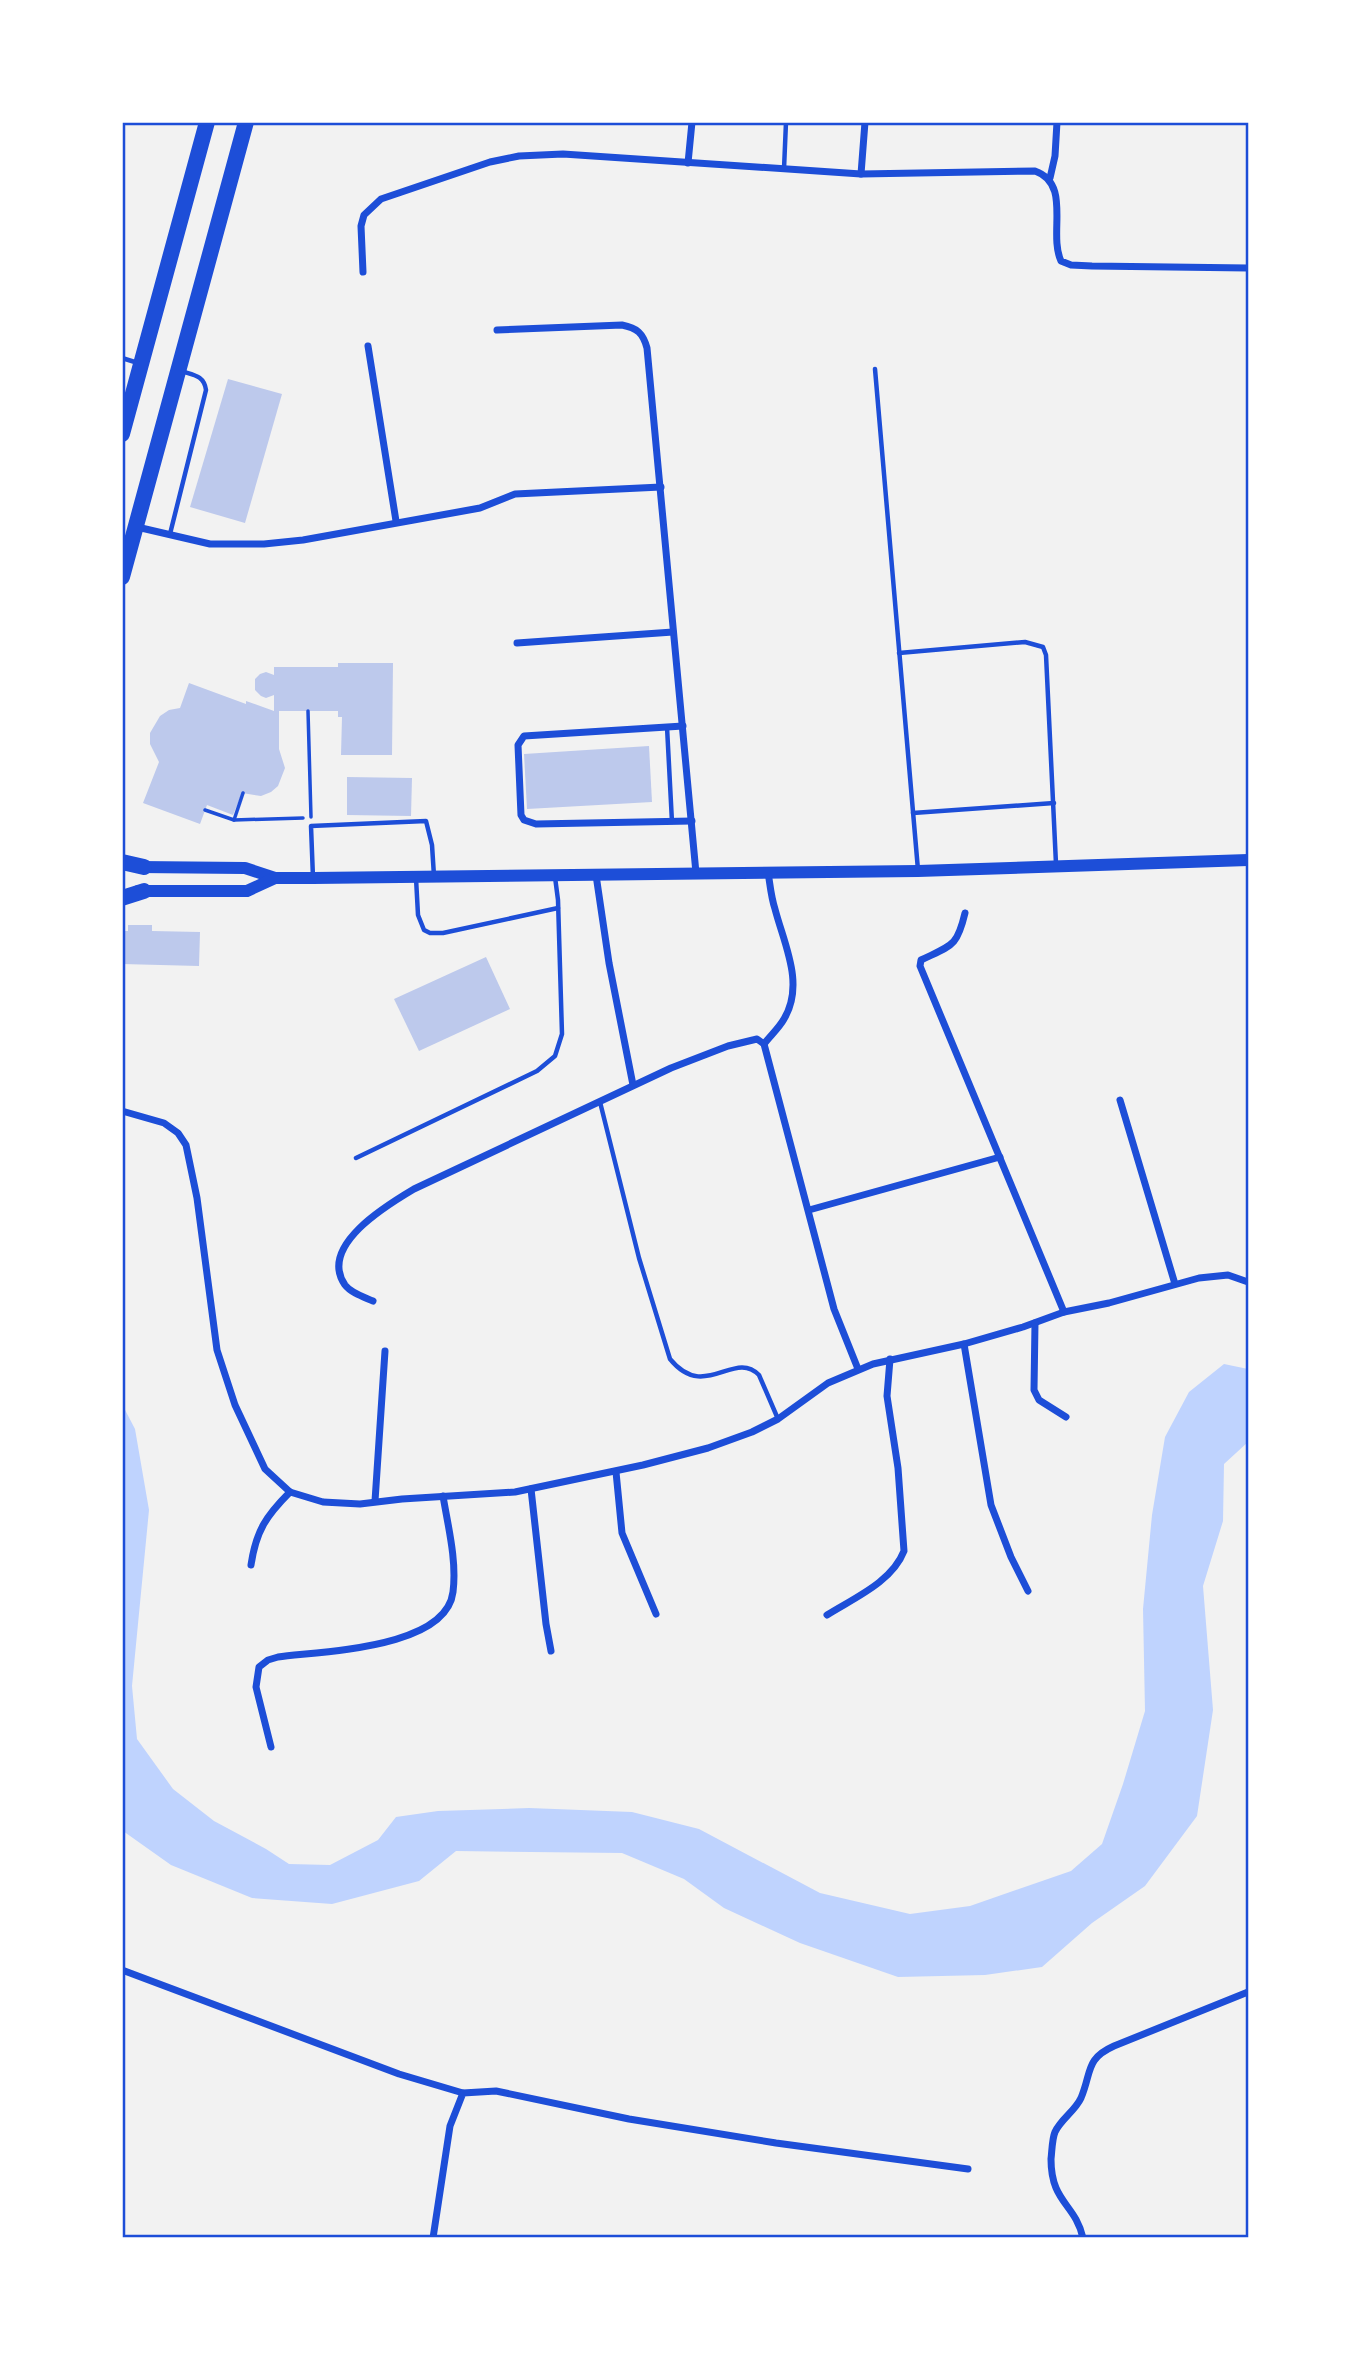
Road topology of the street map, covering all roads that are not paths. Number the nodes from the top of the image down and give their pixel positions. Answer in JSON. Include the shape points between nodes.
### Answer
{"nodes":[{"id":1,"x":207,"y":122,"type":"edge"},
{"id":2,"x":246,"y":122,"type":"edge"},
{"id":3,"x":692,"y":122,"type":"edge"},
{"id":4,"x":786,"y":122,"type":"edge"},
{"id":5,"x":865,"y":122,"type":"edge"},
{"id":6,"x":1056,"y":122,"type":"edge"},
{"id":7,"x":688,"y":163,"type":"junction"},
{"id":8,"x":784,"y":170,"type":"junction"},
{"id":9,"x":861,"y":174,"type":"junction"},
{"id":10,"x":1050,"y":178,"type":"junction"},
{"id":11,"x":1248,"y":268,"type":"edge"},
{"id":12,"x":363,"y":272,"type":"dead end"},
{"id":13,"x":497,"y":330,"type":"dead end"},
{"id":14,"x":368,"y":346,"type":"dead end"},
{"id":15,"x":122,"y":359,"type":"edge"},
{"id":16,"x":141,"y":364,"type":"junction"},
{"id":17,"x":875,"y":369,"type":"dead end"},
{"id":18,"x":180,"y":370,"type":"junction"},
{"id":19,"x":123,"y":429,"type":"edge"},
{"id":20,"x":661,"y":487,"type":"junction"},
{"id":21,"x":396,"y":521,"type":"junction"},
{"id":22,"x":137,"y":527,"type":"junction"},
{"id":23,"x":170,"y":535,"type":"junction"},
{"id":24,"x":122,"y":577,"type":"edge"},
{"id":25,"x":673,"y":632,"type":"junction"},
{"id":26,"x":517,"y":643,"type":"dead end"},
{"id":27,"x":899,"y":653,"type":"junction"},
{"id":28,"x":667,"y":726,"type":"junction"},
{"id":29,"x":683,"y":726,"type":"junction"},
{"id":30,"x":1054,"y":803,"type":"junction"},
{"id":31,"x":913,"y":813,"type":"junction"},
{"id":32,"x":691,"y":821,"type":"junction"},
{"id":33,"x":672,"y":822,"type":"junction"},
{"id":34,"x":1248,"y":860,"type":"edge"},
{"id":35,"x":122,"y":864,"type":"edge"},
{"id":36,"x":1056,"y":866,"type":"junction"},
{"id":37,"x":144,"y":867,"type":"joint"},
{"id":38,"x":918,"y":871,"type":"junction"},
{"id":39,"x":768,"y":872,"type":"junction"},
{"id":40,"x":696,"y":873,"type":"junction"},
{"id":41,"x":596,"y":875,"type":"junction"},
{"id":42,"x":555,"y":876,"type":"junction"},
{"id":43,"x":416,"y":877,"type":"junction"},
{"id":44,"x":434,"y":877,"type":"junction"},
{"id":45,"x":275,"y":878,"type":"junction"},
{"id":46,"x":313,"y":878,"type":"junction"},
{"id":47,"x":122,"y":891,"type":"edge"},
{"id":48,"x":144,"y":891,"type":"junction"},
{"id":49,"x":122,"y":898,"type":"edge"},
{"id":50,"x":558,"y":908,"type":"junction"},
{"id":51,"x":965,"y":913,"type":"dead end"},
{"id":52,"x":764,"y":1044,"type":"junction"},
{"id":53,"x":633,"y":1086,"type":"junction"},
{"id":54,"x":1120,"y":1100,"type":"dead end"},
{"id":55,"x":600,"y":1102,"type":"junction"},
{"id":56,"x":122,"y":1111,"type":"edge"},
{"id":57,"x":1000,"y":1157,"type":"junction"},
{"id":58,"x":356,"y":1158,"type":"dead end"},
{"id":59,"x":809,"y":1210,"type":"junction"},
{"id":60,"x":1248,"y":1282,"type":"edge"},
{"id":61,"x":1175,"y":1284,"type":"junction"},
{"id":62,"x":373,"y":1301,"type":"dead end"},
{"id":63,"x":1064,"y":1312,"type":"junction"},
{"id":64,"x":1035,"y":1323,"type":"junction"},
{"id":65,"x":964,"y":1344,"type":"junction"},
{"id":66,"x":385,"y":1351,"type":"dead end"},
{"id":67,"x":890,"y":1359,"type":"junction"},
{"id":68,"x":858,"y":1369,"type":"junction"},
{"id":69,"x":1066,"y":1417,"type":"dead end"},
{"id":70,"x":778,"y":1419,"type":"junction"},
{"id":71,"x":615,"y":1472,"type":"junction"},
{"id":72,"x":531,"y":1489,"type":"junction"},
{"id":73,"x":290,"y":1492,"type":"junction"},
{"id":74,"x":443,"y":1496,"type":"junction"},
{"id":75,"x":375,"y":1502,"type":"junction"},
{"id":76,"x":251,"y":1565,"type":"dead end"},
{"id":77,"x":1028,"y":1591,"type":"dead end"},
{"id":78,"x":656,"y":1614,"type":"dead end"},
{"id":79,"x":827,"y":1615,"type":"dead end"},
{"id":80,"x":551,"y":1651,"type":"dead end"},
{"id":81,"x":271,"y":1747,"type":"dead end"},
{"id":82,"x":122,"y":1970,"type":"edge"},
{"id":83,"x":1248,"y":1992,"type":"edge"},
{"id":84,"x":463,"y":2093,"type":"junction"},
{"id":85,"x":968,"y":2169,"type":"dead end"},
{"id":86,"x":433,"y":2238,"type":"edge"},
{"id":87,"x":1083,"y":2238,"type":"edge"}],
"edges":[{"from":1,"to":16,"type":"highway"},
{"from":2,"to":18,"type":"highway"},
{"from":3,"to":7,"type":"street"},
{"from":4,"to":8,"type":"lane"},
{"from":5,"to":9,"type":"street"},
{"from":6,"to":10,"type":"street"},
{"from":7,"to":8,"type":"street"},
{"from":7,"to":12,"type":"street","via":[[540,154],[490,162],[408,188],[381,199],[364,215]]},
{"from":8,"to":9,"type":"street"},
{"from":9,"to":10,"type":"street","via":[[1035,171]]},
{"from":10,"to":11,"type":"street","via":[[1056,195],[1056,244],[1061,261],[1092,266]]},
{"from":13,"to":20,"type":"street","via":[[622,325],[639,331],[647,348]]},
{"from":14,"to":21,"type":"street"},
{"from":15,"to":16,"type":"lane"},
{"from":16,"to":19,"type":"highway"},
{"from":17,"to":27,"type":"lane"},
{"from":18,"to":22,"type":"highway"},
{"from":18,"to":23,"type":"lane","via":[[200,377],[206,390]]},
{"from":20,"to":21,"type":"street","via":[[515,495],[480,508]]},
{"from":20,"to":25,"type":"street"},
{"from":21,"to":23,"type":"street","via":[[264,544],[211,544]]},
{"from":22,"to":23,"type":"street"},
{"from":22,"to":24,"type":"highway"},
{"from":25,"to":26,"type":"street"},
{"from":25,"to":29,"type":"street"},
{"from":27,"to":30,"type":"lane","via":[[1025,642],[1043,647]]},
{"from":27,"to":31,"type":"lane"},
{"from":28,"to":29,"type":"street"},
{"from":28,"to":33,"type":"lane"},
{"from":28,"to":33,"type":"street","via":[[524,736],[518,745],[521,816],[536,824]]},
{"from":29,"to":32,"type":"street"},
{"from":30,"to":31,"type":"lane"},
{"from":30,"to":36,"type":"lane"},
{"from":31,"to":38,"type":"lane"},
{"from":32,"to":33,"type":"street"},
{"from":32,"to":40,"type":"street"},
{"from":34,"to":36,"type":"main road"},
{"from":35,"to":37,"type":"highway"},
{"from":36,"to":38,"type":"main road"},
{"from":37,"to":45,"type":"main road","via":[[245,868]]},
{"from":38,"to":39,"type":"main road"},
{"from":39,"to":40,"type":"main road"},
{"from":39,"to":52,"type":"street","via":[[793,995],[785,1018]]},
{"from":40,"to":41,"type":"main road"},
{"from":41,"to":42,"type":"main road"},
{"from":41,"to":53,"type":"street"},
{"from":42,"to":44,"type":"main road"},
{"from":42,"to":50,"type":"lane"},
{"from":43,"to":44,"type":"main road"},
{"from":43,"to":46,"type":"main road"},
{"from":43,"to":50,"type":"lane","via":[[418,915],[430,933]]},
{"from":44,"to":46,"type":"lane","via":[[426,821],[311,826]]},
{"from":45,"to":46,"type":"main road"},
{"from":45,"to":48,"type":"main road","via":[[247,891]]},
{"from":47,"to":48,"type":"main road"},
{"from":48,"to":49,"type":"highway"},
{"from":50,"to":58,"type":"lane","via":[[562,1034],[555,1056],[537,1071]]},
{"from":51,"to":57,"type":"street","via":[[959,936],[944,950],[921,960],[919,966]]},
{"from":52,"to":53,"type":"street","via":[[757,1039],[728,1046]]},
{"from":52,"to":59,"type":"street"},
{"from":53,"to":55,"type":"street"},
{"from":54,"to":61,"type":"street"},
{"from":55,"to":62,"type":"street","via":[[414,1189],[375,1213],[349,1240],[339,1261],[345,1284]]},
{"from":55,"to":70,"type":"lane","via":[[670,1359],[697,1377],[749,1367],[759,1375]]},
{"from":56,"to":73,"type":"street","via":[[164,1123],[186,1145],[223,1369],[234,1405],[265,1469]]},
{"from":57,"to":59,"type":"street"},
{"from":57,"to":63,"type":"street"},
{"from":59,"to":68,"type":"street","via":[[834,1309]]},
{"from":60,"to":61,"type":"street","via":[[1220,1275]]},
{"from":61,"to":63,"type":"street"},
{"from":63,"to":64,"type":"street"},
{"from":64,"to":65,"type":"street"},
{"from":64,"to":69,"type":"street","via":[[1034,1390],[1039,1400]]},
{"from":65,"to":67,"type":"street"},
{"from":65,"to":77,"type":"street","via":[[991,1505]]},
{"from":66,"to":75,"type":"street"},
{"from":67,"to":68,"type":"street"},
{"from":67,"to":79,"type":"street","via":[[887,1396],[905,1551],[882,1580]]},
{"from":68,"to":70,"type":"street","via":[[828,1383]]},
{"from":70,"to":71,"type":"street","via":[[732,1440]]},
{"from":71,"to":72,"type":"street"},
{"from":71,"to":78,"type":"street","via":[[622,1533]]},
{"from":72,"to":74,"type":"street"},
{"from":72,"to":80,"type":"street"},
{"from":73,"to":75,"type":"street","via":[[323,1502]]},
{"from":73,"to":76,"type":"street","via":[[265,1519]]},
{"from":74,"to":75,"type":"street"},
{"from":74,"to":81,"type":"street","via":[[453,1592],[443,1614],[406,1636],[268,1660],[259,1667],[256,1687]]},
{"from":82,"to":84,"type":"street","via":[[376,2066]]},
{"from":83,"to":87,"type":"street","via":[[1102,2051],[1091,2064],[1078,2104],[1055,2133],[1051,2155],[1053,2185]]},
{"from":84,"to":85,"type":"street","via":[[496,2091],[629,2119]]},
{"from":84,"to":86,"type":"street","via":[[450,2126]]}]}
